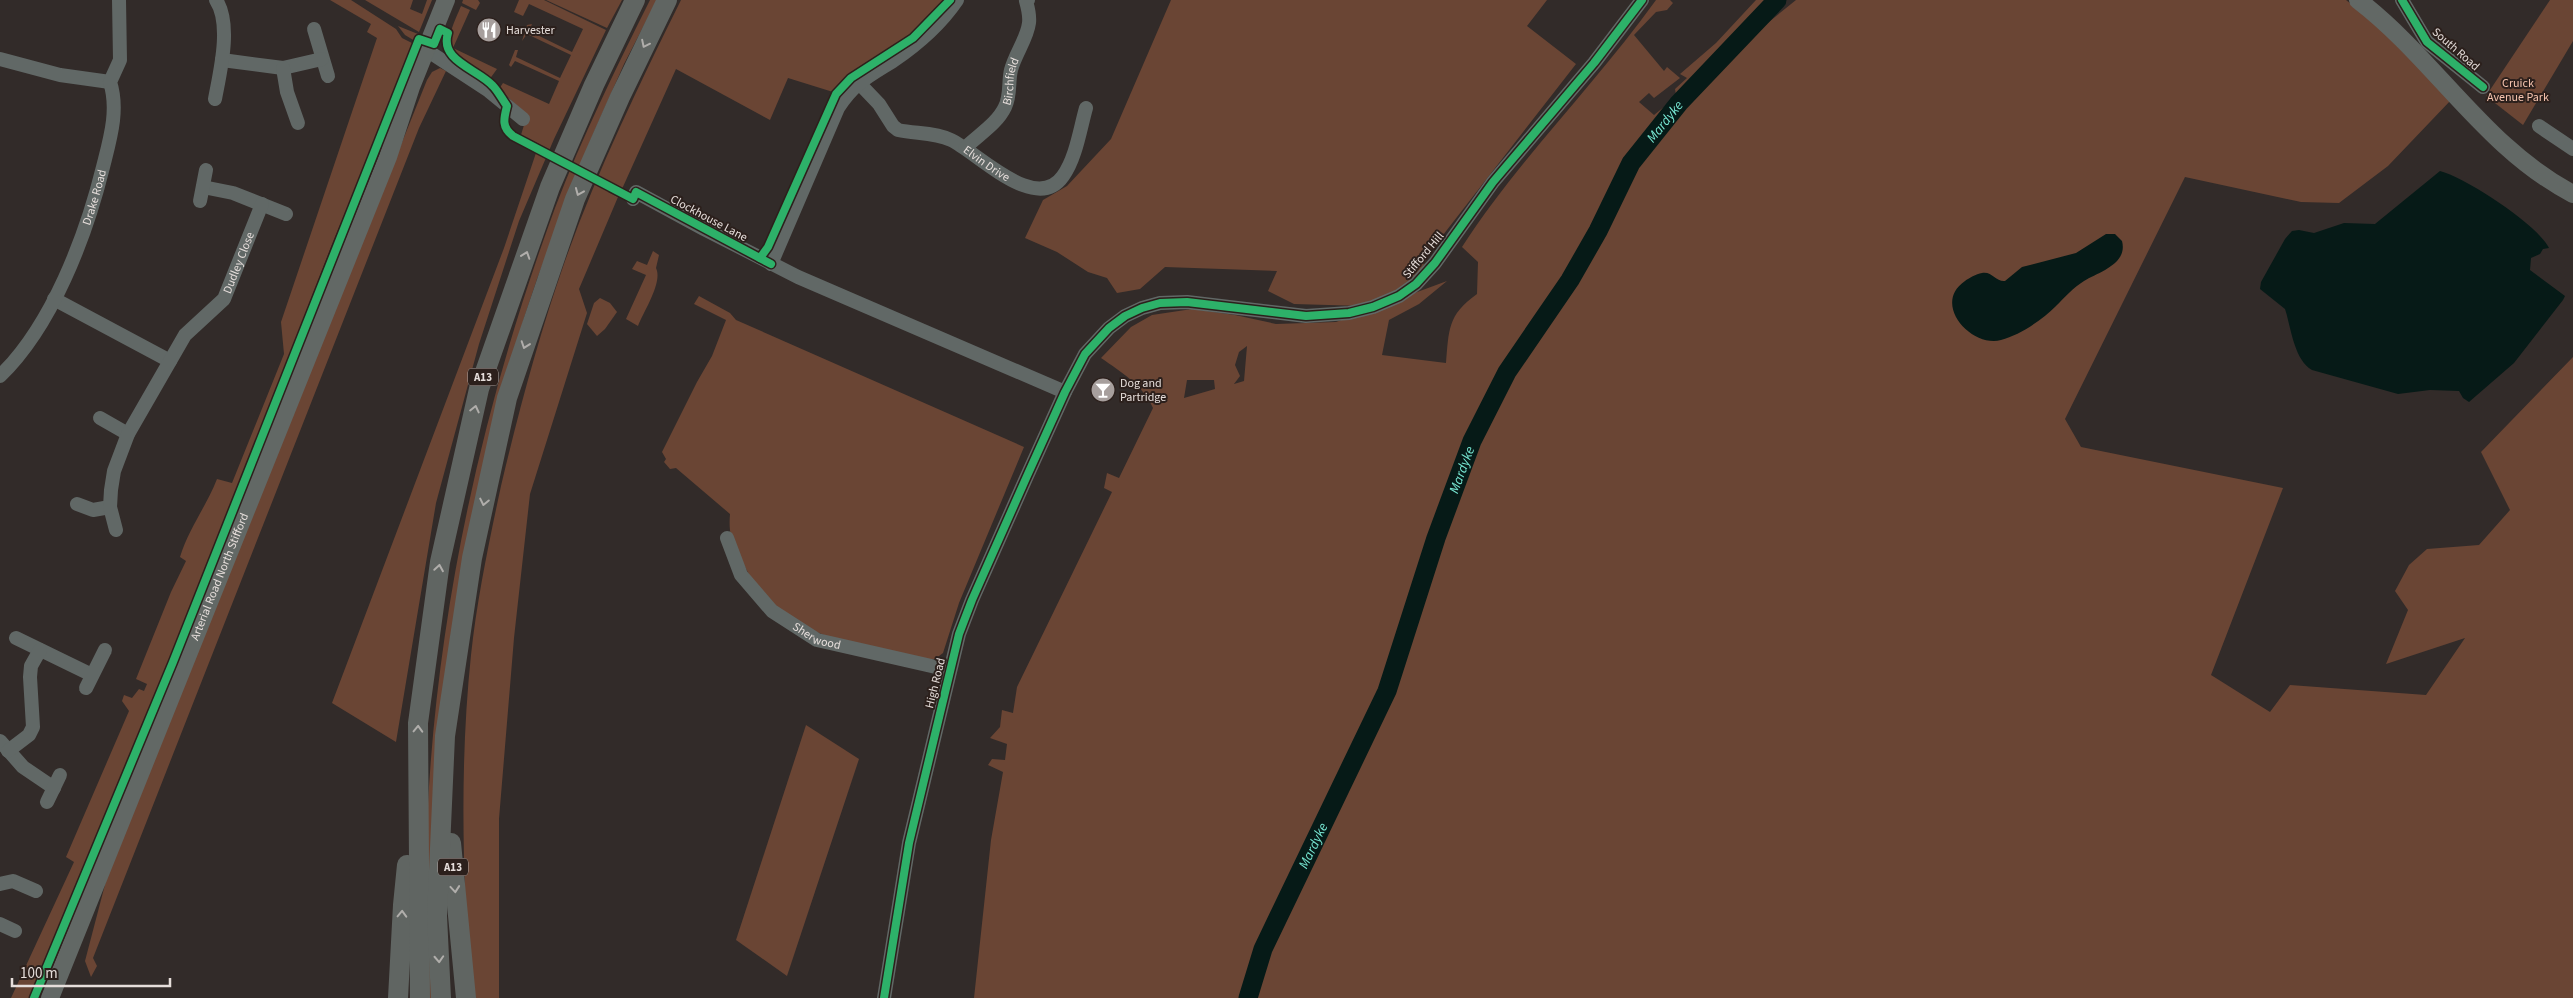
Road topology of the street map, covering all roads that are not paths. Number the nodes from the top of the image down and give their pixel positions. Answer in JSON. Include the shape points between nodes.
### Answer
{"nodes":[{"id":1,"x":119,"y":0,"type":"edge"},
{"id":2,"x":216,"y":0,"type":"edge"},
{"id":3,"x":446,"y":0,"type":"edge"},
{"id":4,"x":455,"y":0,"type":"edge"},
{"id":5,"x":635,"y":0,"type":"edge"},
{"id":6,"x":667,"y":0,"type":"edge"},
{"id":7,"x":958,"y":0,"type":"edge"},
{"id":8,"x":1023,"y":0,"type":"edge"},
{"id":9,"x":1642,"y":0,"type":"edge"},
{"id":10,"x":2358,"y":0,"type":"edge"},
{"id":11,"x":2402,"y":0,"type":"edge"},
{"id":12,"x":314,"y":29,"type":"dead end"},
{"id":13,"x":434,"y":56,"type":"junction"},
{"id":14,"x":0,"y":58,"type":"edge"},
{"id":15,"x":322,"y":59,"type":"junction"},
{"id":16,"x":222,"y":60,"type":"junction"},
{"id":17,"x":283,"y":68,"type":"junction"},
{"id":18,"x":328,"y":76,"type":"dead end"},
{"id":19,"x":110,"y":82,"type":"junction"},
{"id":20,"x":858,"y":82,"type":"junction"},
{"id":21,"x":2483,"y":87,"type":"dead end"},
{"id":22,"x":215,"y":99,"type":"dead end"},
{"id":23,"x":1086,"y":108,"type":"dead end"},
{"id":24,"x":523,"y":119,"type":"dead end"},
{"id":25,"x":298,"y":123,"type":"dead end"},
{"id":26,"x":2539,"y":126,"type":"dead end"},
{"id":27,"x":965,"y":148,"type":"junction"},
{"id":28,"x":2573,"y":148,"type":"edge"},
{"id":29,"x":388,"y":157,"type":"junction"},
{"id":30,"x":206,"y":170,"type":"dead end"},
{"id":31,"x":632,"y":192,"type":"dead end"},
{"id":32,"x":2573,"y":194,"type":"edge"},
{"id":33,"x":262,"y":204,"type":"junction"},
{"id":34,"x":286,"y":214,"type":"dead end"},
{"id":35,"x":771,"y":264,"type":"junction"},
{"id":36,"x":54,"y":299,"type":"junction"},
{"id":37,"x":170,"y":361,"type":"junction"},
{"id":38,"x":0,"y":376,"type":"edge"},
{"id":39,"x":1065,"y":392,"type":"junction"},
{"id":40,"x":100,"y":418,"type":"dead end"},
{"id":41,"x":128,"y":434,"type":"junction"},
{"id":42,"x":77,"y":504,"type":"dead end"},
{"id":43,"x":110,"y":507,"type":"junction"},
{"id":44,"x":116,"y":530,"type":"dead end"},
{"id":45,"x":727,"y":538,"type":"dead end"},
{"id":46,"x":16,"y":638,"type":"dead end"},
{"id":47,"x":40,"y":650,"type":"junction"},
{"id":48,"x":105,"y":650,"type":"dead end"},
{"id":49,"x":950,"y":670,"type":"junction"},
{"id":50,"x":92,"y":675,"type":"junction"},
{"id":51,"x":86,"y":688,"type":"dead end"},
{"id":52,"x":445,"y":736,"type":"junction"},
{"id":53,"x":4,"y":746,"type":"edge"},
{"id":54,"x":60,"y":775,"type":"dead end"},
{"id":55,"x":416,"y":777,"type":"junction"},
{"id":56,"x":54,"y":788,"type":"junction"},
{"id":57,"x":47,"y":802,"type":"dead end"},
{"id":58,"x":0,"y":884,"type":"edge"},
{"id":59,"x":36,"y":891,"type":"dead end"},
{"id":60,"x":0,"y":924,"type":"edge"},
{"id":61,"x":14,"y":931,"type":"dead end"},
{"id":62,"x":50,"y":998,"type":"edge"},
{"id":63,"x":398,"y":998,"type":"edge"},
{"id":64,"x":420,"y":998,"type":"edge"},
{"id":65,"x":441,"y":998,"type":"edge"},
{"id":66,"x":466,"y":998,"type":"edge"},
{"id":67,"x":884,"y":998,"type":"edge"}],
"edges":[{"from":1,"to":19,"type":"street","via":[[120,60]]},
{"from":2,"to":16,"type":"street","via":[[224,31]]},
{"from":3,"to":29,"type":"main road","name":"Arterial Road North Stifford","via":[[411,87]]},
{"from":4,"to":13,"type":"main road","name":"Arterial Road North Stifford"},
{"from":55,"to":5,"type":"highway","number":"A13","one_way":true,"via":[[418,722],[440,562],[479,388],[550,187]]},
{"from":6,"to":52,"type":"highway","number":"A13","one_way":true,"via":[[575,199],[507,398],[472,558]]},
{"from":7,"to":20,"type":"street","via":[[922,40]]},
{"from":8,"to":27,"type":"street","name":"Birchfield","via":[[1030,21],[1010,72],[1010,93],[1005,108],[993,124]]},
{"from":9,"to":39,"type":"street","name":"Stifford Hill","via":[[1482,197],[1435,263],[1408,290],[1373,308],[1325,316],[1174,302],[1142,308],[1109,328],[1096,342],[1085,354]]},
{"from":10,"to":32,"type":"main road","via":[[2428,66],[2498,141],[2553,184]]},
{"from":11,"to":21,"type":"street","name":"South Road","via":[[2427,42]]},
{"from":12,"to":15,"type":"street"},
{"from":13,"to":24,"type":"street","via":[[490,91]]},
{"from":13,"to":29,"type":"main road","name":"Arterial Road North Stifford"},
{"from":14,"to":19,"type":"street","via":[[60,75]]},
{"from":15,"to":17,"type":"street"},
{"from":15,"to":18,"type":"street"},
{"from":16,"to":17,"type":"street"},
{"from":16,"to":22,"type":"street"},
{"from":17,"to":25,"type":"street"},
{"from":19,"to":36,"type":"street","name":"Drake Road","via":[[114,94],[114,116],[96,197]]},
{"from":20,"to":27,"type":"street","name":"Elvin Drive","via":[[898,130],[950,139]]},
{"from":20,"to":35,"type":"street","via":[[838,108]]},
{"from":23,"to":27,"type":"street","name":"Elvin Drive","via":[[1062,178],[1045,188],[1024,186],[1010,180]]},
{"from":26,"to":28,"type":"street"},
{"from":29,"to":62,"type":"main road","name":"Arterial Road North Stifford"},
{"from":30,"to":33,"type":"street","via":[[201,194],[233,193]]},
{"from":31,"to":35,"type":"street","name":"Clockhouse Lane"},
{"from":33,"to":34,"type":"street"},
{"from":33,"to":37,"type":"street","name":"Dudley Close","via":[[224,299],[186,335]]},
{"from":35,"to":39,"type":"street","name":"Clockhouse Lane"},
{"from":36,"to":37,"type":"street"},
{"from":36,"to":38,"type":"street","name":"Drake Road","via":[[22,352]]},
{"from":37,"to":41,"type":"street","name":"Dudley Close"},
{"from":39,"to":49,"type":"street","name":"High Road","via":[[972,600]]},
{"from":40,"to":41,"type":"street"},
{"from":41,"to":43,"type":"street","name":"Dudley Close","via":[[114,471]]},
{"from":42,"to":43,"type":"street","via":[[93,510]]},
{"from":43,"to":44,"type":"street","name":"Dudley Close"},
{"from":45,"to":49,"type":"street","name":"Sherwood","via":[[741,575],[772,611],[817,640]]},
{"from":46,"to":47,"type":"street"},
{"from":47,"to":50,"type":"street"},
{"from":47,"to":53,"type":"street","via":[[31,666],[32,731]]},
{"from":48,"to":50,"type":"street"},
{"from":49,"to":67,"type":"street","name":"High Road","via":[[910,843]]},
{"from":50,"to":51,"type":"street"},
{"from":52,"to":65,"type":"highway","number":"A13","one_way":true,"via":[[437,916]]},
{"from":52,"to":66,"type":"highway","number":"A13","one_way":true,"via":[[456,908]]},
{"from":53,"to":56,"type":"street","via":[[23,767]]},
{"from":54,"to":56,"type":"street"},
{"from":63,"to":55,"type":"highway","number":"A13","one_way":true,"via":[[402,905]]},
{"from":55,"to":64,"type":"highway","number":"A13"},
{"from":56,"to":57,"type":"street"},
{"from":58,"to":59,"type":"street","via":[[13,881]]},
{"from":60,"to":61,"type":"street"}]}
